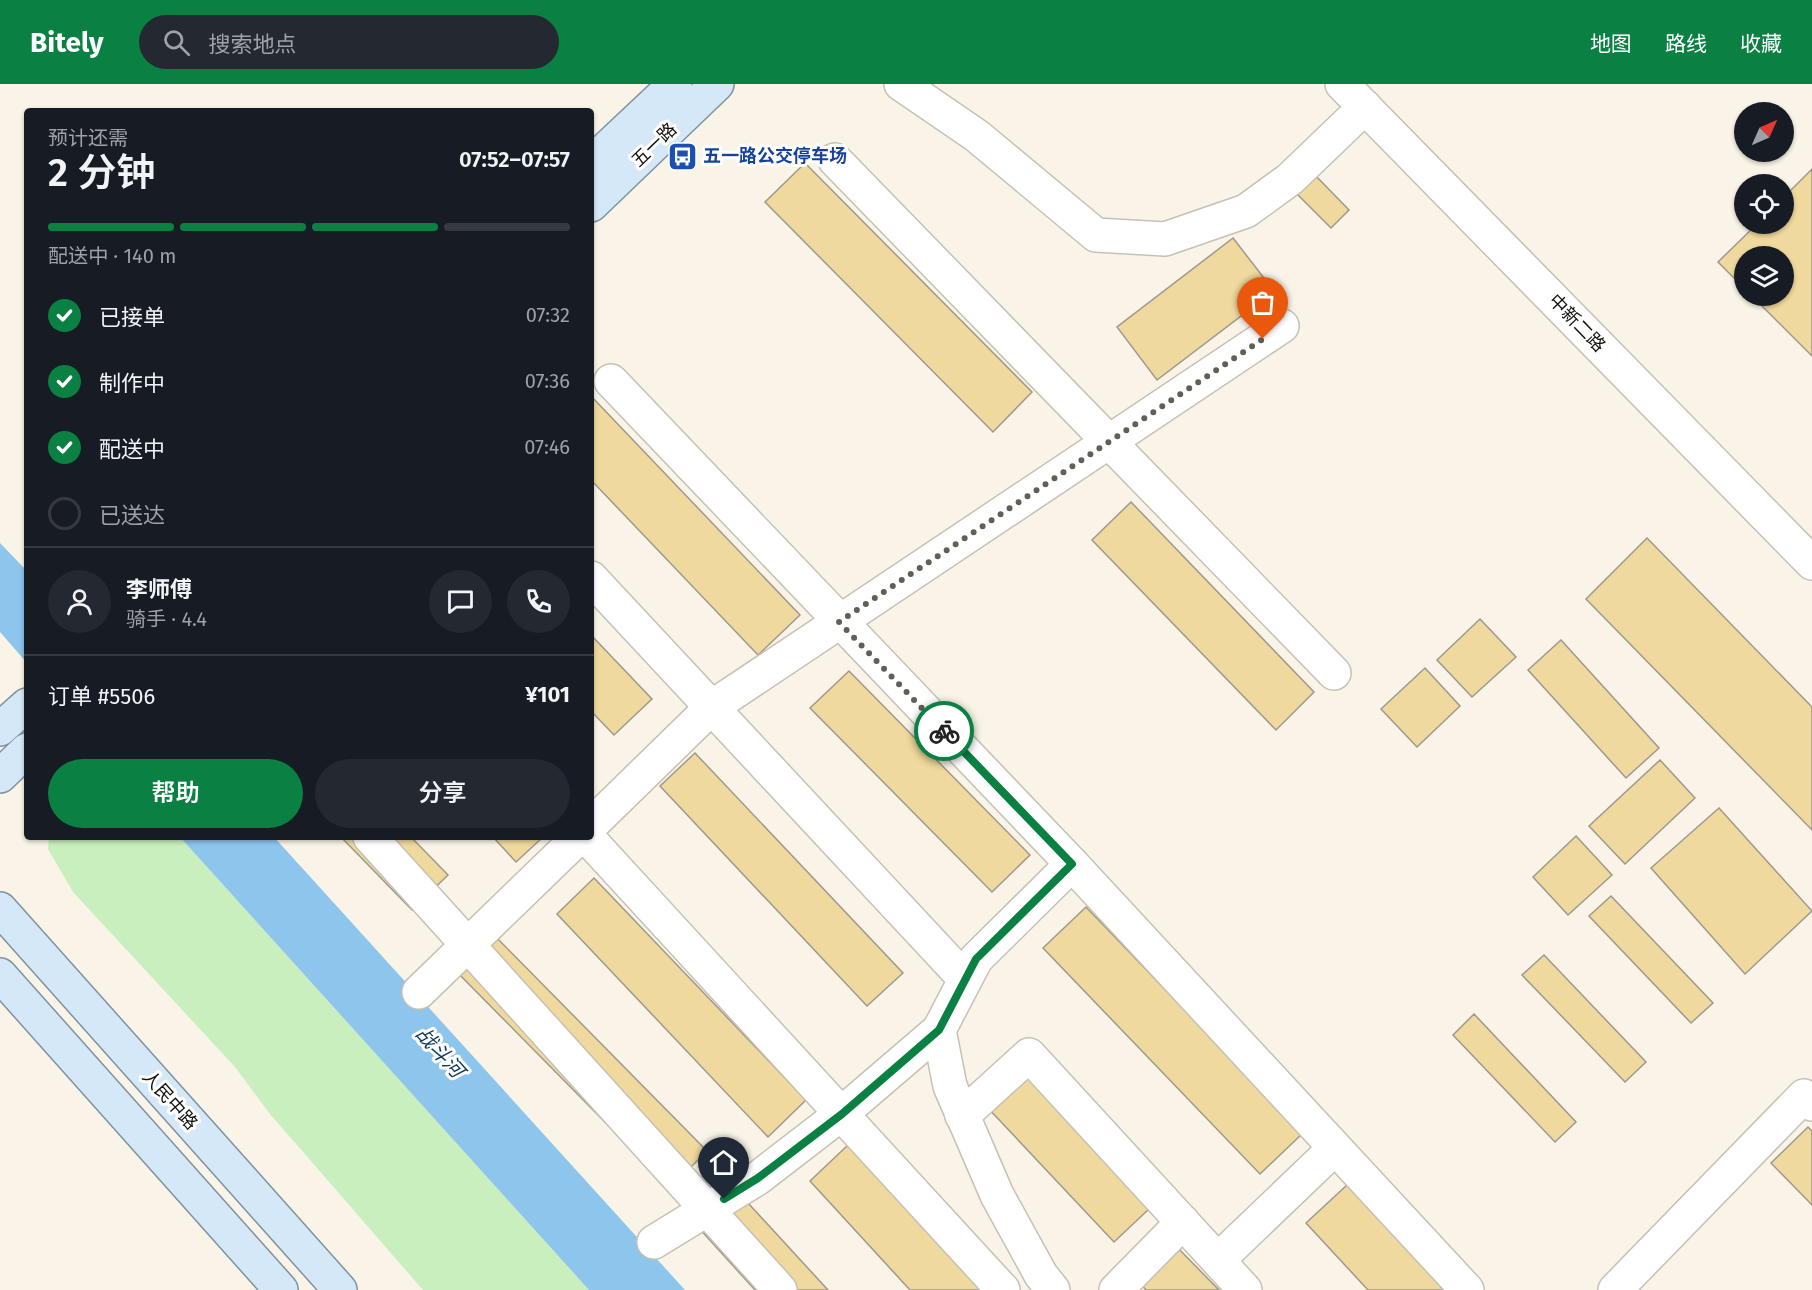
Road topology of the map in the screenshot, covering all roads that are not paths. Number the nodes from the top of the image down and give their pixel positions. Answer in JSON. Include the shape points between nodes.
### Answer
{"nodes":[{"id":1,"x":675,"y":84,"type":"edge"},
{"id":2,"x":717,"y":84,"type":"edge"},
{"id":3,"x":901,"y":84,"type":"edge"},
{"id":4,"x":1342,"y":84,"type":"edge"},
{"id":5,"x":1365,"y":107,"type":"junction"},
{"id":6,"x":594,"y":160,"type":"edge"},
{"id":7,"x":835,"y":160,"type":"dead end"},
{"id":8,"x":594,"y":202,"type":"edge"},
{"id":9,"x":1282,"y":326,"type":"dead end"},
{"id":10,"x":611,"y":381,"type":"dead end"},
{"id":11,"x":1110,"y":441,"type":"junction"},
{"id":12,"x":1812,"y":563,"type":"edge"},
{"id":13,"x":594,"y":581,"type":"edge"},
{"id":14,"x":839,"y":622,"type":"junction"},
{"id":15,"x":1334,"y":673,"type":"dead end"},
{"id":16,"x":712,"y":707,"type":"junction"},
{"id":17,"x":24,"y":708,"type":"edge"},
{"id":18,"x":0,"y":729,"type":"edge"},
{"id":19,"x":24,"y":753,"type":"edge"},
{"id":20,"x":0,"y":776,"type":"edge"},
{"id":21,"x":594,"y":822,"type":"edge"},
{"id":22,"x":373,"y":840,"type":"edge"},
{"id":23,"x":576,"y":840,"type":"edge"},
{"id":24,"x":590,"y":840,"type":"edge"},
{"id":25,"x":1072,"y":864,"type":"junction"},
{"id":26,"x":0,"y":909,"type":"edge"},
{"id":27,"x":468,"y":944,"type":"junction"},
{"id":28,"x":0,"y":975,"type":"edge"},
{"id":29,"x":965,"y":979,"type":"junction"},
{"id":30,"x":419,"y":992,"type":"dead end"},
{"id":31,"x":939,"y":1030,"type":"junction"},
{"id":32,"x":1812,"y":1104,"type":"edge"},
{"id":33,"x":842,"y":1114,"type":"junction"},
{"id":34,"x":962,"y":1116,"type":"junction"},
{"id":35,"x":1335,"y":1148,"type":"junction"},
{"id":36,"x":708,"y":1210,"type":"junction"},
{"id":37,"x":1183,"y":1222,"type":"junction"},
{"id":38,"x":654,"y":1242,"type":"dead end"},
{"id":39,"x":1218,"y":1260,"type":"junction"},
{"id":40,"x":1633,"y":1284,"type":"edge"},
{"id":41,"x":281,"y":1290,"type":"edge"},
{"id":42,"x":340,"y":1290,"type":"edge"},
{"id":43,"x":780,"y":1290,"type":"edge"},
{"id":44,"x":1003,"y":1290,"type":"edge"},
{"id":45,"x":1053,"y":1290,"type":"edge"},
{"id":46,"x":1116,"y":1290,"type":"edge"},
{"id":47,"x":1245,"y":1290,"type":"edge"},
{"id":48,"x":1467,"y":1290,"type":"edge"}],
"edges":[{"from":1,"to":6,"type":"main road","name":"五一路"},
{"from":2,"to":8,"type":"main road","name":"五一路"},
{"from":3,"to":5,"type":"street","via":[[977,136],[1096,235],[1165,239],[1246,211],[1290,179]]},
{"from":4,"to":5,"type":"street","name":"中新二路"},
{"from":5,"to":12,"type":"street","name":"中新二路"},
{"from":7,"to":11,"type":"street"},
{"from":9,"to":11,"type":"street"},
{"from":10,"to":14,"type":"street"},
{"from":11,"to":14,"type":"street"},
{"from":11,"to":15,"type":"street"},
{"from":13,"to":16,"type":"street"},
{"from":14,"to":16,"type":"street"},
{"from":14,"to":25,"type":"street"},
{"from":16,"to":21,"type":"street"},
{"from":16,"to":29,"type":"street"},
{"from":17,"to":18,"type":"main road"},
{"from":19,"to":20,"type":"main road"},
{"from":22,"to":27,"type":"street"},
{"from":23,"to":27,"type":"street"},
{"from":24,"to":33,"type":"street"},
{"from":25,"to":29,"type":"street","via":[[976,959]]},
{"from":25,"to":35,"type":"street"},
{"from":26,"to":42,"type":"main road","name":"人民中路"},
{"from":27,"to":30,"type":"street"},
{"from":27,"to":36,"type":"street"},
{"from":28,"to":41,"type":"main road"},
{"from":29,"to":31,"type":"street"},
{"from":31,"to":33,"type":"street"},
{"from":31,"to":34,"type":"street","via":[[950,1086]]},
{"from":32,"to":40,"type":"street","via":[[1804,1096]]},
{"from":33,"to":36,"type":"street","via":[[758,1178]]},
{"from":33,"to":44,"type":"street"},
{"from":34,"to":37,"type":"street","via":[[1029,1055]]},
{"from":34,"to":45,"type":"street","via":[[997,1195]]},
{"from":35,"to":39,"type":"street"},
{"from":35,"to":48,"type":"street"},
{"from":36,"to":38,"type":"street"},
{"from":36,"to":43,"type":"street"},
{"from":37,"to":39,"type":"street"},
{"from":37,"to":46,"type":"street"},
{"from":39,"to":47,"type":"street"}]}
